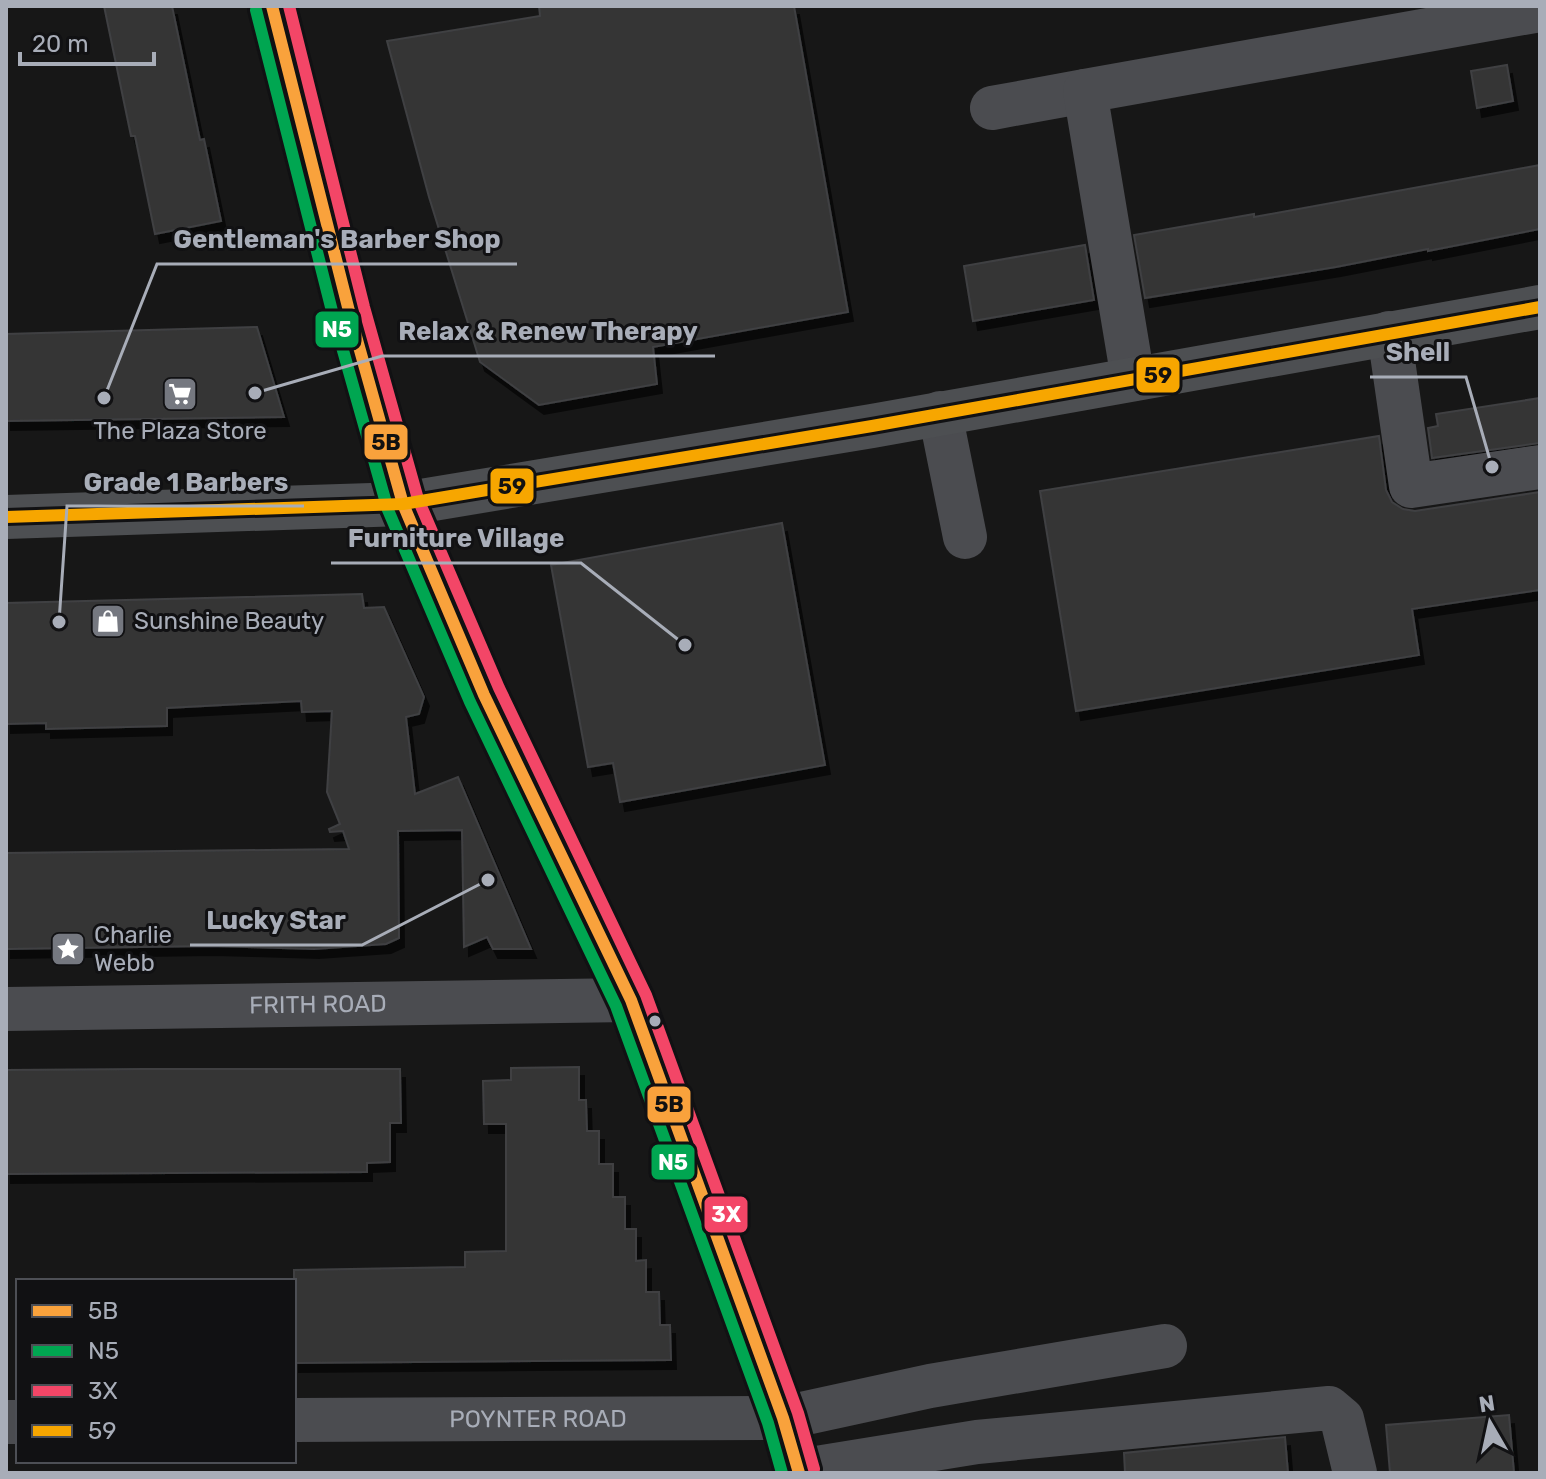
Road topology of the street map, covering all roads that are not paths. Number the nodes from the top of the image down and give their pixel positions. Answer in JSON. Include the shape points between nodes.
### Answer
{"nodes":[{"id":1,"x":272,"y":6,"type":"edge"},
{"id":2,"x":1540,"y":10,"type":"edge"},
{"id":3,"x":1085,"y":91,"type":"junction"},
{"id":4,"x":992,"y":108,"type":"dead end"},
{"id":5,"x":1540,"y":307,"type":"edge"},
{"id":6,"x":1389,"y":333,"type":"junction"},
{"id":7,"x":1133,"y":379,"type":"junction"},
{"id":8,"x":940,"y":413,"type":"junction"},
{"id":9,"x":1540,"y":467,"type":"edge"},
{"id":10,"x":403,"y":504,"type":"junction"},
{"id":11,"x":6,"y":517,"type":"edge"},
{"id":12,"x":965,"y":537,"type":"dead end"},
{"id":13,"x":631,"y":1000,"type":"junction"},
{"id":14,"x":6,"y":1009,"type":"edge"},
{"id":15,"x":1165,"y":1346,"type":"dead end"},
{"id":16,"x":783,"y":1418,"type":"junction"},
{"id":17,"x":296,"y":1420,"type":"edge"},
{"id":18,"x":799,"y":1472,"type":"edge"},
{"id":19,"x":1355,"y":1473,"type":"edge"}],
"edges":[{"from":1,"to":10,"type":"main road"},
{"from":2,"to":3,"type":"street"},
{"from":3,"to":4,"type":"street"},
{"from":3,"to":7,"type":"street"},
{"from":5,"to":6,"type":"main road"},
{"from":6,"to":7,"type":"main road"},
{"from":6,"to":9,"type":"street","via":[[1411,486]]},
{"from":7,"to":8,"type":"main road"},
{"from":8,"to":10,"type":"main road"},
{"from":8,"to":12,"type":"street"},
{"from":10,"to":11,"type":"main road"},
{"from":10,"to":13,"type":"main road","via":[[484,695]]},
{"from":13,"to":14,"type":"street","name":"FRITH ROAD"},
{"from":13,"to":16,"type":"main road"},
{"from":15,"to":16,"type":"street","name":"POYNTER ROAD","via":[[930,1386]]},
{"from":16,"to":17,"type":"street","name":"POYNTER ROAD"},
{"from":16,"to":18,"type":"main road"},
{"from":18,"to":19,"type":"street","via":[[977,1442],[1329,1408],[1342,1419]]}]}
